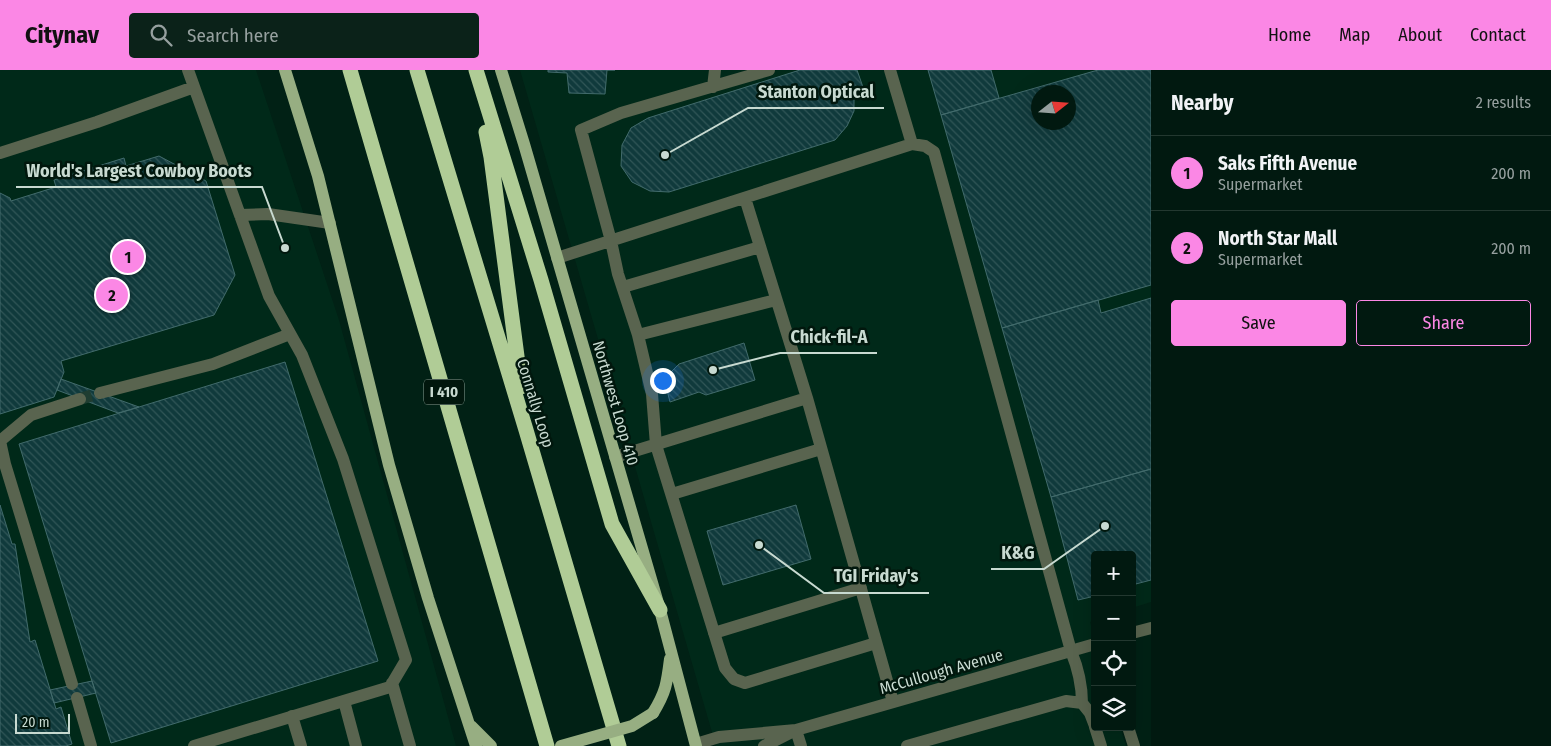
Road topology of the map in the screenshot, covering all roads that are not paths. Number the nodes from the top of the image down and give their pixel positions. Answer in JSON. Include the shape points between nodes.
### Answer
{"nodes":[{"id":1,"x":188,"y":70,"type":"edge"},
{"id":2,"x":284,"y":70,"type":"edge"},
{"id":3,"x":341,"y":70,"type":"edge"},
{"id":4,"x":350,"y":70,"type":"edge"},
{"id":5,"x":417,"y":70,"type":"edge"},
{"id":6,"x":475,"y":70,"type":"edge"},
{"id":7,"x":501,"y":70,"type":"edge"},
{"id":8,"x":715,"y":70,"type":"edge"},
{"id":9,"x":769,"y":70,"type":"edge"},
{"id":10,"x":890,"y":70,"type":"edge"},
{"id":11,"x":743,"y":73,"type":"edge"},
{"id":12,"x":194,"y":87,"type":"junction"},
{"id":13,"x":713,"y":87,"type":"junction"},
{"id":14,"x":912,"y":144,"type":"junction"},
{"id":15,"x":0,"y":153,"type":"edge"},
{"id":16,"x":382,"y":181,"type":"junction"},
{"id":17,"x":745,"y":198,"type":"junction"},
{"id":18,"x":240,"y":215,"type":"junction"},
{"id":19,"x":330,"y":223,"type":"junction"},
{"id":20,"x":611,"y":241,"type":"junction"},
{"id":21,"x":760,"y":247,"type":"junction"},
{"id":22,"x":557,"y":258,"type":"junction"},
{"id":23,"x":623,"y":287,"type":"junction"},
{"id":24,"x":776,"y":300,"type":"junction"},
{"id":25,"x":290,"y":334,"type":"junction"},
{"id":26,"x":638,"y":335,"type":"junction"},
{"id":27,"x":100,"y":392,"type":"tunnel mouth"},
{"id":28,"x":806,"y":398,"type":"junction"},
{"id":29,"x":80,"y":399,"type":"tunnel mouth"},
{"id":30,"x":526,"y":430,"type":"junction"},
{"id":31,"x":656,"y":445,"type":"junction"},
{"id":32,"x":821,"y":449,"type":"junction"},
{"id":33,"x":615,"y":457,"type":"junction"},
{"id":34,"x":672,"y":494,"type":"junction"},
{"id":35,"x":860,"y":588,"type":"junction"},
{"id":36,"x":660,"y":610,"type":"junction"},
{"id":37,"x":1151,"y":628,"type":"edge"},
{"id":38,"x":1136,"y":632,"type":"edge"},
{"id":39,"x":714,"y":633,"type":"junction"},
{"id":40,"x":876,"y":643,"type":"junction"},
{"id":41,"x":1091,"y":645,"type":"edge"},
{"id":42,"x":1071,"y":651,"type":"junction"},
{"id":43,"x":671,"y":653,"type":"junction"},
{"id":44,"x":392,"y":683,"type":"junction"},
{"id":45,"x":72,"y":684,"type":"dead end"},
{"id":46,"x":76,"y":698,"type":"dead end"},
{"id":47,"x":344,"y":701,"type":"junction"},
{"id":48,"x":893,"y":702,"type":"junction"},
{"id":49,"x":1082,"y":703,"type":"junction"},
{"id":50,"x":292,"y":716,"type":"junction"},
{"id":51,"x":1091,"y":716,"type":"edge"},
{"id":52,"x":470,"y":725,"type":"junction"},
{"id":53,"x":796,"y":730,"type":"junction"},
{"id":54,"x":1096,"y":731,"type":"edge"},
{"id":55,"x":1129,"y":731,"type":"edge"},
{"id":56,"x":694,"y":745,"type":"edge"},
{"id":57,"x":91,"y":746,"type":"edge"},
{"id":58,"x":195,"y":746,"type":"edge"},
{"id":59,"x":301,"y":746,"type":"edge"},
{"id":60,"x":356,"y":746,"type":"edge"},
{"id":61,"x":410,"y":746,"type":"edge"},
{"id":62,"x":476,"y":746,"type":"edge"},
{"id":63,"x":490,"y":746,"type":"edge"},
{"id":64,"x":547,"y":746,"type":"edge"},
{"id":65,"x":561,"y":746,"type":"edge"},
{"id":66,"x":619,"y":746,"type":"edge"},
{"id":67,"x":764,"y":746,"type":"edge"},
{"id":68,"x":801,"y":746,"type":"edge"},
{"id":69,"x":907,"y":746,"type":"edge"},
{"id":70,"x":1100,"y":746,"type":"edge"},
{"id":71,"x":1134,"y":746,"type":"edge"}],
"edges":[{"from":1,"to":12,"type":"street"},
{"from":2,"to":19,"type":"main road"},
{"from":3,"to":16,"type":"highway"},
{"from":4,"to":16,"type":"highway","number":"I 410"},
{"from":5,"to":30,"type":"highway","name":"Connally Loop"},
{"from":6,"to":30,"type":"highway","via":[[492,157]]},
{"from":6,"to":36,"type":"highway","via":[[541,280],[612,524]]},
{"from":7,"to":22,"type":"main road","name":"Northwest Loop 410"},
{"from":8,"to":13,"type":"street"},
{"from":9,"to":11,"type":"street"},
{"from":10,"to":14,"type":"street"},
{"from":11,"to":13,"type":"street"},
{"from":12,"to":15,"type":"street"},
{"from":12,"to":18,"type":"street"},
{"from":13,"to":20,"type":"street","via":[[621,113],[581,130]]},
{"from":14,"to":17,"type":"street"},
{"from":14,"to":42,"type":"street","via":[[925,146],[934,152]]},
{"from":16,"to":64,"type":"highway","number":"I 410"},
{"from":17,"to":20,"type":"street"},
{"from":17,"to":21,"type":"street"},
{"from":18,"to":19,"type":"street","via":[[268,214]]},
{"from":18,"to":25,"type":"street","via":[[269,296]]},
{"from":19,"to":52,"type":"main road","via":[[390,465],[428,598]]},
{"from":20,"to":22,"type":"street"},
{"from":20,"to":23,"type":"street"},
{"from":21,"to":23,"type":"street"},
{"from":21,"to":24,"type":"street"},
{"from":22,"to":33,"type":"main road","name":"Northwest Loop 410"},
{"from":23,"to":26,"type":"street"},
{"from":24,"to":26,"type":"street"},
{"from":24,"to":28,"type":"street"},
{"from":25,"to":27,"type":"street","via":[[213,364]]},
{"from":25,"to":44,"type":"street","via":[[302,355],[341,452],[406,660]]},
{"from":26,"to":31,"type":"street","via":[[652,394]]},
{"from":28,"to":31,"type":"street"},
{"from":28,"to":32,"type":"street"},
{"from":29,"to":45,"type":"street","via":[[31,415],[0,441]]},
{"from":30,"to":66,"type":"highway","name":"Connally Loop"},
{"from":31,"to":33,"type":"street"},
{"from":31,"to":34,"type":"street"},
{"from":32,"to":34,"type":"street"},
{"from":32,"to":35,"type":"street"},
{"from":33,"to":36,"type":"main road","name":"Northwest Loop 410"},
{"from":34,"to":39,"type":"street"},
{"from":35,"to":39,"type":"street"},
{"from":35,"to":40,"type":"street"},
{"from":36,"to":43,"type":"main road","name":"Northwest Loop 410"},
{"from":37,"to":38,"type":"street"},
{"from":39,"to":40,"type":"street","via":[[725,668],[734,679],[745,683]]},
{"from":40,"to":48,"type":"street"},
{"from":41,"to":42,"type":"street","name":"McCullough Avenue"},
{"from":42,"to":48,"type":"street","name":"McCullough Avenue"},
{"from":42,"to":49,"type":"street","via":[[1082,686]]},
{"from":43,"to":56,"type":"main road","name":"Northwest Loop 410"},
{"from":43,"to":65,"type":"main road","bridge":true,"via":[[667,687],[653,713],[632,726]]},
{"from":44,"to":47,"type":"street","via":[[390,687]]},
{"from":44,"to":61,"type":"street"},
{"from":46,"to":57,"type":"street"},
{"from":47,"to":50,"type":"street"},
{"from":47,"to":60,"type":"street"},
{"from":48,"to":53,"type":"street","name":"McCullough Avenue"},
{"from":49,"to":51,"type":"street"},
{"from":49,"to":69,"type":"street","via":[[1066,701]]},
{"from":50,"to":58,"type":"street"},
{"from":50,"to":59,"type":"street"},
{"from":52,"to":62,"type":"main road"},
{"from":52,"to":63,"type":"main road"},
{"from":53,"to":56,"type":"street","name":"McCullough Avenue","via":[[719,738]]},
{"from":53,"to":67,"type":"street","name":"McCullough Avenue"},
{"from":53,"to":68,"type":"street"},
{"from":54,"to":70,"type":"street"},
{"from":55,"to":71,"type":"street"}]}
